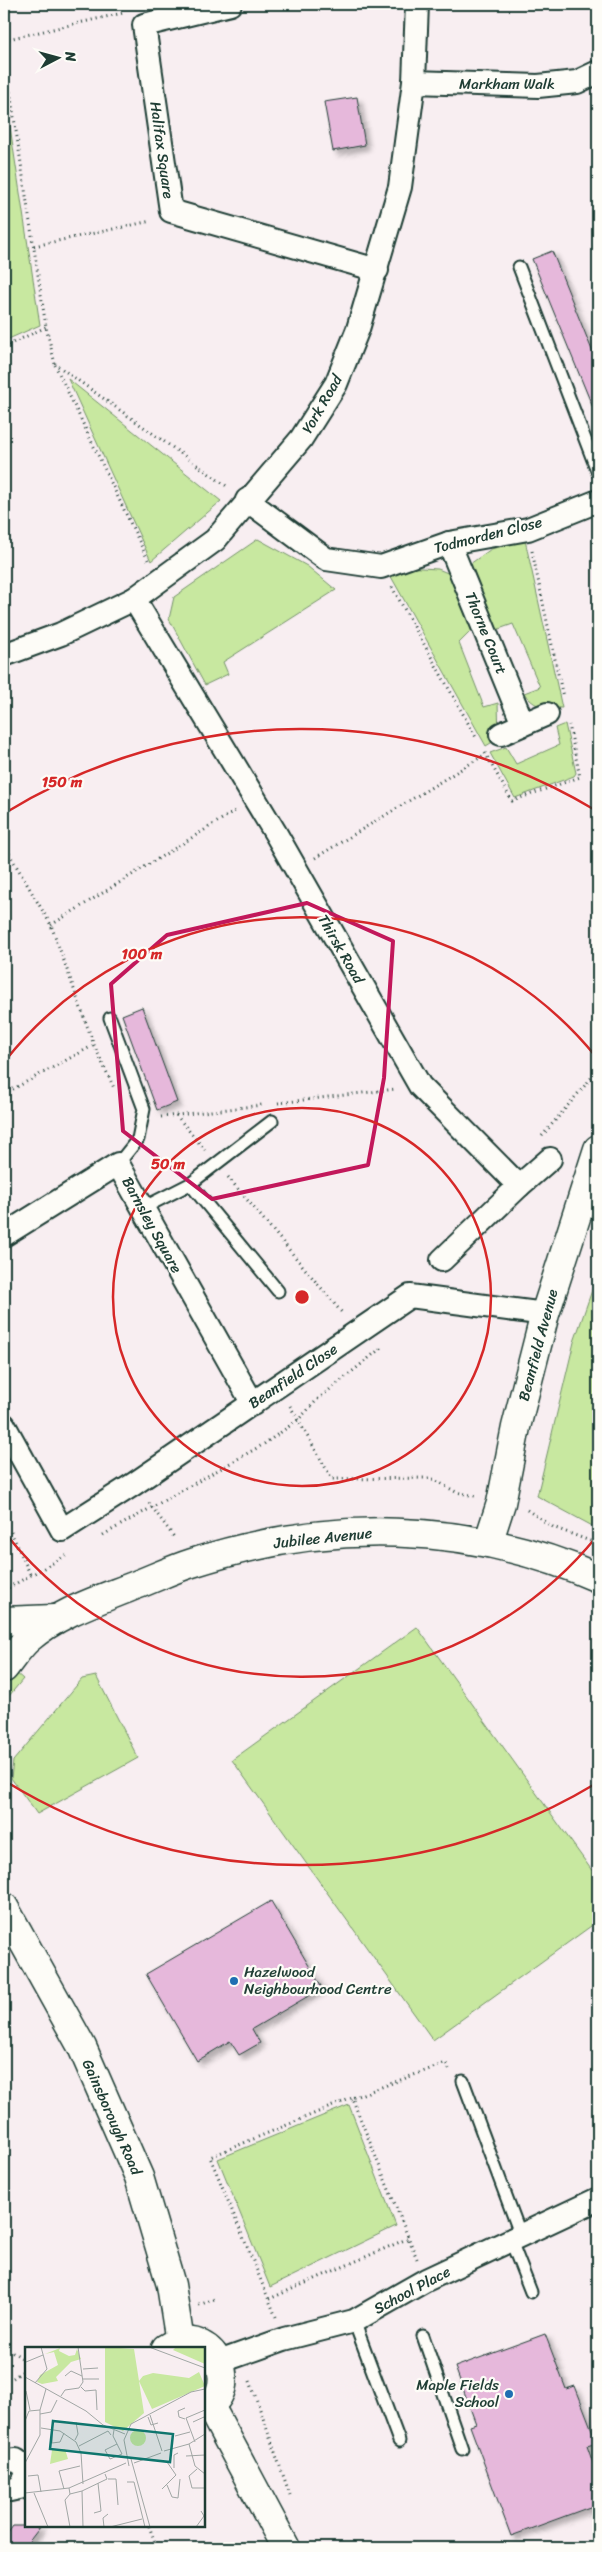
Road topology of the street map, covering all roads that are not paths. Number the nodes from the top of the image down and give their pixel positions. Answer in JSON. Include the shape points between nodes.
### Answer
{"nodes":[{"id":1,"x":230,"y":4,"type":"edge"},
{"id":2,"x":417,"y":4,"type":"edge"},
{"id":3,"x":193,"y":8,"type":"edge"},
{"id":4,"x":598,"y":72,"type":"edge"},
{"id":5,"x":414,"y":82,"type":"junction"},
{"id":6,"x":519,"y":267,"type":"dead end"},
{"id":7,"x":377,"y":270,"type":"junction"},
{"id":8,"x":598,"y":473,"type":"edge"},
{"id":9,"x":247,"y":500,"type":"junction"},
{"id":10,"x":598,"y":501,"type":"edge"},
{"id":11,"x":449,"y":543,"type":"junction"},
{"id":12,"x":134,"y":599,"type":"junction"},
{"id":13,"x":4,"y":655,"type":"edge"},
{"id":14,"x":547,"y":714,"type":"dead end"},
{"id":15,"x":524,"y":724,"type":"junction"},
{"id":16,"x":501,"y":734,"type":"dead end"},
{"id":17,"x":110,"y":1018,"type":"dead end"},
{"id":18,"x":272,"y":1121,"type":"dead end"},
{"id":19,"x":598,"y":1149,"type":"edge"},
{"id":20,"x":550,"y":1159,"type":"road end"},
{"id":21,"x":118,"y":1164,"type":"junction"},
{"id":22,"x":190,"y":1184,"type":"junction"},
{"id":23,"x":519,"y":1186,"type":"junction"},
{"id":24,"x":142,"y":1208,"type":"junction"},
{"id":25,"x":4,"y":1235,"type":"edge"},
{"id":26,"x":442,"y":1260,"type":"dead end"},
{"id":27,"x":278,"y":1291,"type":"dead end"},
{"id":28,"x":545,"y":1314,"type":"junction"},
{"id":29,"x":253,"y":1404,"type":"junction"},
{"id":30,"x":4,"y":1425,"type":"edge"},
{"id":31,"x":488,"y":1543,"type":"junction"},
{"id":32,"x":598,"y":1578,"type":"edge"},
{"id":33,"x":54,"y":1619,"type":"junction"},
{"id":34,"x":4,"y":1621,"type":"edge"},
{"id":35,"x":4,"y":1668,"type":"edge"},
{"id":36,"x":4,"y":1907,"type":"edge"},
{"id":37,"x":463,"y":2081,"type":"road end"},
{"id":38,"x":598,"y":2199,"type":"edge"},
{"id":39,"x":516,"y":2239,"type":"junction"},
{"id":40,"x":531,"y":2292,"type":"dead end"},
{"id":41,"x":354,"y":2321,"type":"junction"},
{"id":42,"x":423,"y":2336,"type":"dead end"},
{"id":43,"x":173,"y":2345,"type":"edge"},
{"id":44,"x":230,"y":2358,"type":"junction"},
{"id":45,"x":207,"y":2408,"type":"edge"},
{"id":46,"x":399,"y":2440,"type":"dead end"},
{"id":47,"x":462,"y":2449,"type":"dead end"},
{"id":48,"x":21,"y":2468,"type":"edge"},
{"id":49,"x":4,"y":2488,"type":"edge"},
{"id":50,"x":286,"y":2548,"type":"edge"}],
"edges":[{"from":1,"to":3,"type":"street"},
{"from":2,"to":5,"type":"street","name":"York Road"},
{"from":3,"to":7,"type":"street","name":"Halifax Square","via":[[144,25],[171,211]]},
{"from":4,"to":5,"type":"street","name":"Markham Walk","via":[[577,82],[538,86]]},
{"from":5,"to":7,"type":"street","name":"York Road","via":[[400,188]]},
{"from":6,"to":8,"type":"lane"},
{"from":7,"to":9,"type":"street","name":"York Road","via":[[336,384],[301,439]]},
{"from":9,"to":11,"type":"street","name":"Todmorden Close","via":[[326,559],[381,567]]},
{"from":9,"to":12,"type":"street","name":"York Road","via":[[215,540]]},
{"from":10,"to":11,"type":"street","name":"Todmorden Close","via":[[528,529]]},
{"from":11,"to":15,"type":"street","name":"Thorne Court"},
{"from":12,"to":13,"type":"street","name":"York Road","via":[[62,634]]},
{"from":12,"to":23,"type":"street","name":"Thirsk Road","via":[[255,799],[420,1086]]},
{"from":14,"to":15,"type":"street"},
{"from":15,"to":16,"type":"street"},
{"from":17,"to":21,"type":"lane","via":[[144,1109],[138,1138]]},
{"from":18,"to":22,"type":"lane"},
{"from":19,"to":28,"type":"street","name":"Beanfield Avenue"},
{"from":20,"to":23,"type":"street"},
{"from":21,"to":24,"type":"street","name":"Barnsley Square"},
{"from":21,"to":25,"type":"street","name":"Barnsley Square"},
{"from":22,"to":24,"type":"lane"},
{"from":22,"to":27,"type":"lane"},
{"from":23,"to":26,"type":"street"},
{"from":24,"to":29,"type":"street","name":"Barnsley Square"},
{"from":28,"to":29,"type":"street","name":"Beanfield Close","via":[[410,1296]]},
{"from":28,"to":31,"type":"street","name":"Beanfield Avenue","via":[[516,1427],[501,1503]]},
{"from":29,"to":30,"type":"street","name":"Beanfield Close","via":[[62,1530]]},
{"from":31,"to":32,"type":"street","name":"Jubilee Avenue"},
{"from":31,"to":33,"type":"street","name":"Jubilee Avenue","via":[[430,1533],[366,1531],[287,1539],[192,1562]]},
{"from":33,"to":34,"type":"street","name":"Jubilee Avenue"},
{"from":33,"to":35,"type":"street","name":"Jubilee Avenue","via":[[27,1640]]},
{"from":36,"to":43,"type":"street","name":"Gainsborough Road","via":[[82,2047],[139,2176],[171,2285]]},
{"from":37,"to":39,"type":"lane"},
{"from":38,"to":39,"type":"street","name":"School Place"},
{"from":39,"to":40,"type":"lane"},
{"from":39,"to":41,"type":"street","name":"School Place","via":[[426,2280]]},
{"from":41,"to":44,"type":"street","name":"School Place","via":[[284,2339]]},
{"from":41,"to":46,"type":"lane"},
{"from":42,"to":47,"type":"lane"},
{"from":43,"to":44,"type":"street","via":[[192,2342]]},
{"from":44,"to":45,"type":"street","via":[[218,2396]]},
{"from":45,"to":50,"type":"street"},
{"from":48,"to":49,"type":"street","via":[[19,2488]]}]}
